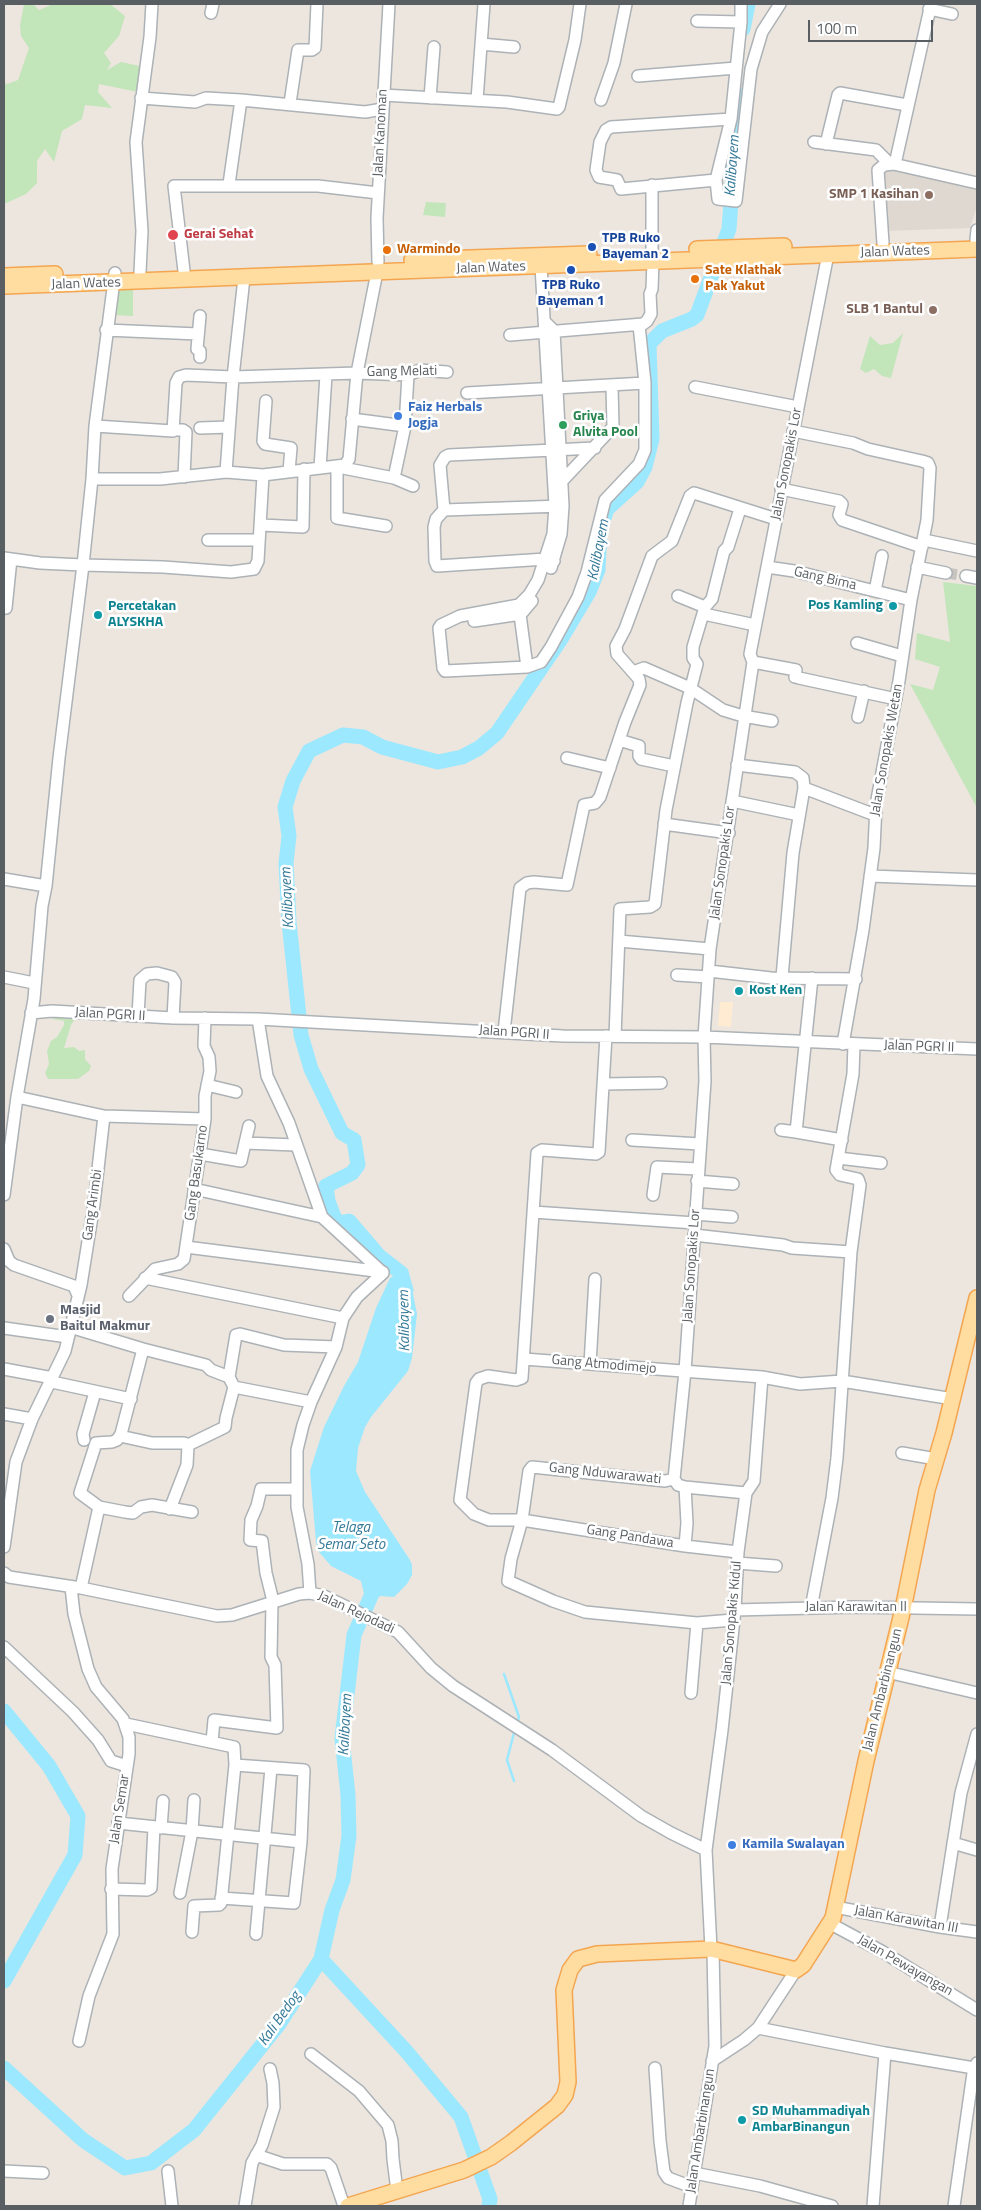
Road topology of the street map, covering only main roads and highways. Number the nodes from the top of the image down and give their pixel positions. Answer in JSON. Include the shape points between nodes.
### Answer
{"nodes":[{"id":1,"x":977,"y":240,"type":"edge"},
{"id":2,"x":742,"y":253,"type":"junction"},
{"id":3,"x":649,"y":257,"type":"junction"},
{"id":4,"x":377,"y":267,"type":"junction"},
{"id":5,"x":4,"y":276,"type":"edge"},
{"id":6,"x":115,"y":278,"type":"junction"},
{"id":7,"x":4,"y":286,"type":"edge"},
{"id":8,"x":977,"y":1298,"type":"edge"},
{"id":9,"x":346,"y":2206,"type":"edge"}],
"edges":[{"from":1,"to":2,"type":"main road","name":"Jalan Wates"},
{"from":1,"to":2,"type":"main road","name":"Jalan Wates","via":[[828,254]]},
{"from":2,"to":3,"type":"main road","name":"Jalan Wates"},
{"from":3,"to":4,"type":"main road","name":"Jalan Wates"},
{"from":3,"to":4,"type":"main road","name":"Jalan Wates","via":[[540,266]]},
{"from":4,"to":6,"type":"main road","name":"Jalan Wates","via":[[244,278]]},
{"from":4,"to":6,"type":"main road","name":"Jalan Wates","via":[[140,272]]},
{"from":5,"to":6,"type":"main road","name":"Jalan Wates"},
{"from":6,"to":7,"type":"main road","name":"Jalan Wates"},
{"from":8,"to":9,"type":"main road","name":"Jalan Ambarbinangun","via":[[927,1490],[831,1924],[803,1965],[796,1970],[712,1949],[597,1954],[578,1959],[570,1970],[564,1990],[568,2082],[565,2095],[557,2106],[491,2156],[464,2170]]}]}
